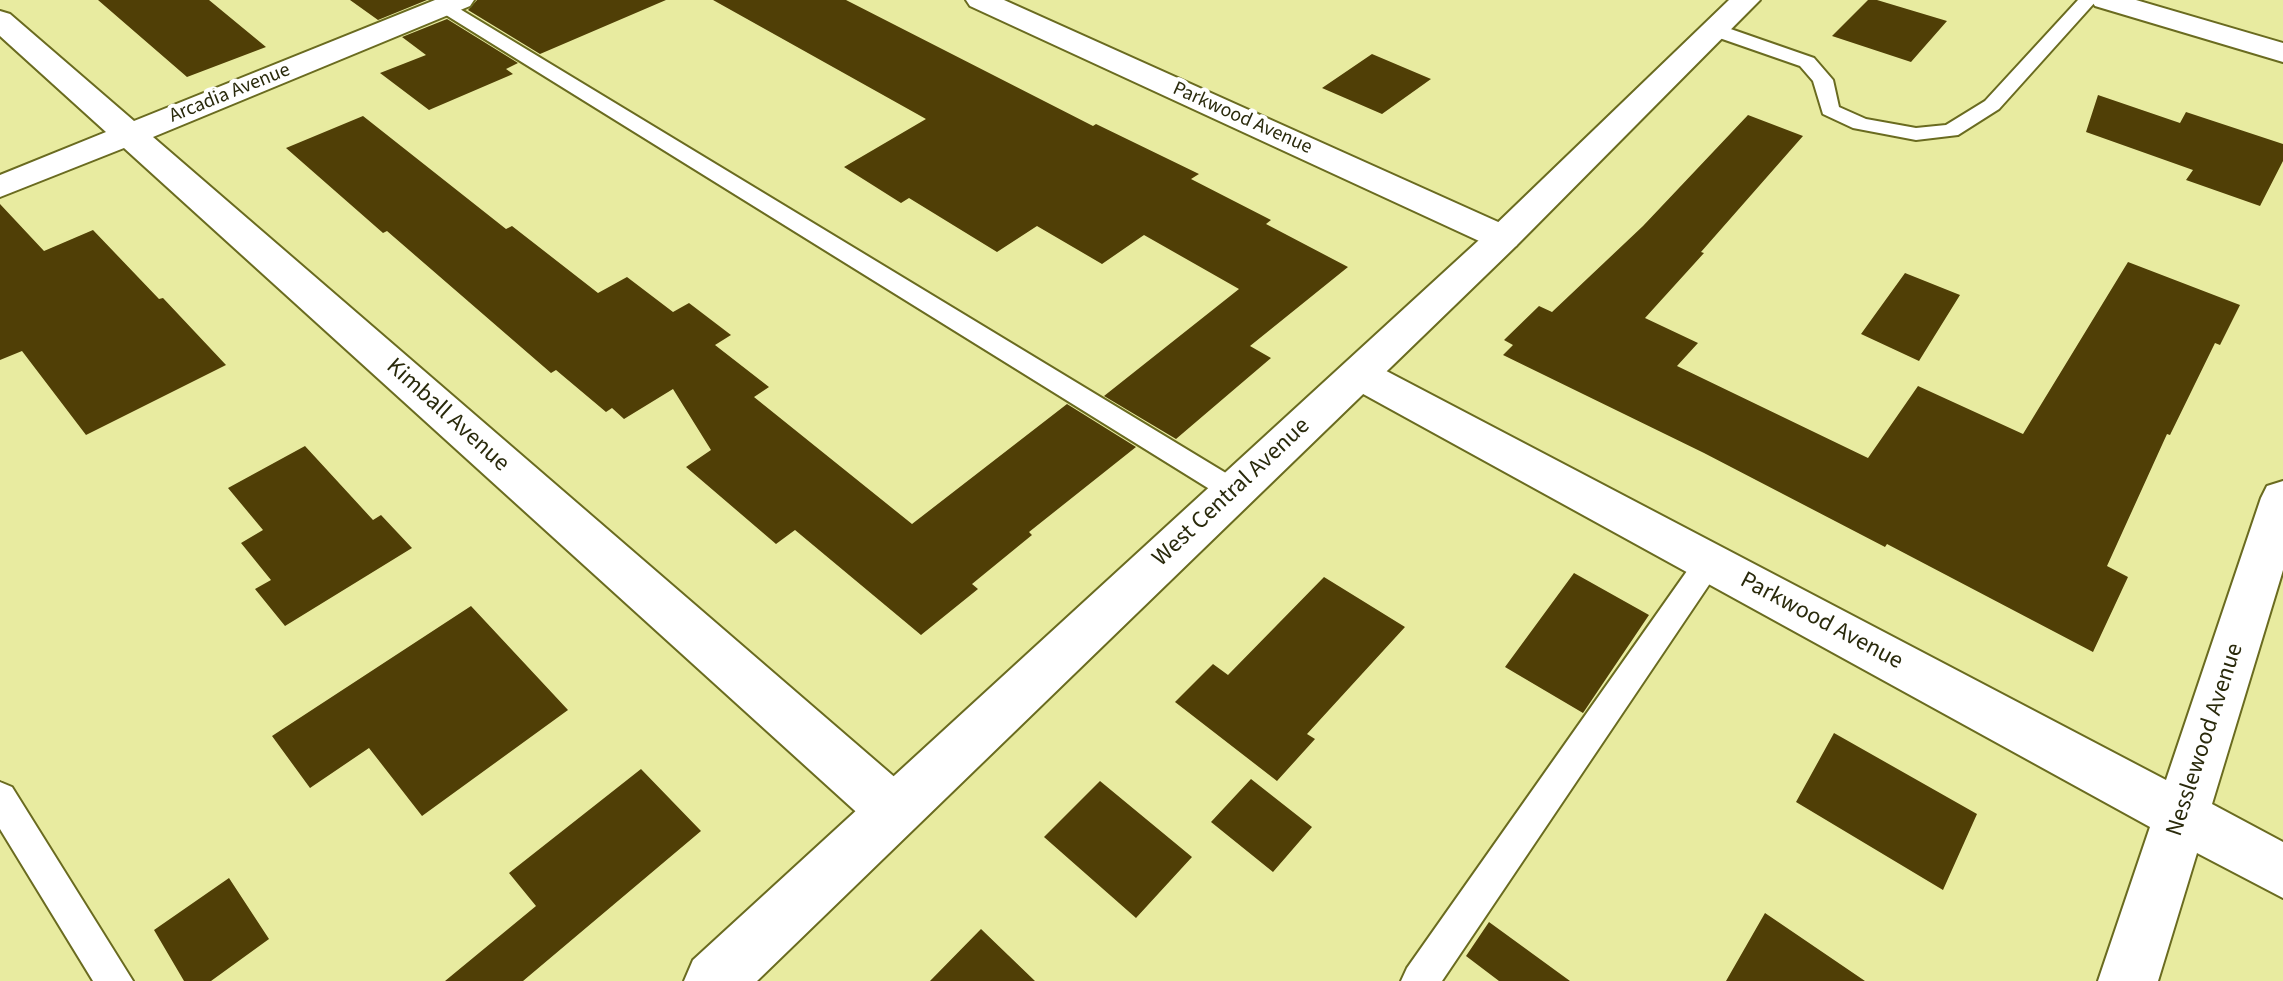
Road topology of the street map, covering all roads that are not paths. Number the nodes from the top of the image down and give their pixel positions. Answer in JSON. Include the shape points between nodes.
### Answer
{"nodes":[{"id":1,"x":980,"y":0,"type":"edge"},
{"id":2,"x":1746,"y":0,"type":"edge"},
{"id":3,"x":2088,"y":0,"type":"edge"},
{"id":4,"x":2105,"y":0,"type":"edge"},
{"id":5,"x":448,"y":3,"type":"edge"},
{"id":6,"x":0,"y":20,"type":"edge"},
{"id":7,"x":1715,"y":30,"type":"junction"},
{"id":8,"x":2283,"y":53,"type":"edge"},
{"id":9,"x":130,"y":134,"type":"junction"},
{"id":10,"x":0,"y":187,"type":"edge"},
{"id":11,"x":1503,"y":238,"type":"junction"},
{"id":12,"x":1359,"y":374,"type":"junction"},
{"id":13,"x":1234,"y":491,"type":"junction"},
{"id":14,"x":2283,"y":498,"type":"edge"},
{"id":15,"x":1709,"y":562,"type":"junction"},
{"id":16,"x":0,"y":798,"type":"edge"},
{"id":17,"x":894,"y":811,"type":"junction"},
{"id":18,"x":2182,"y":817,"type":"junction"},
{"id":19,"x":2283,"y":871,"type":"edge"},
{"id":20,"x":114,"y":981,"type":"edge"},
{"id":21,"x":714,"y":981,"type":"edge"},
{"id":22,"x":1420,"y":981,"type":"edge"},
{"id":23,"x":2128,"y":981,"type":"edge"}],
"edges":[{"from":1,"to":11,"type":"street","name":"Parkwood Avenue"},
{"from":2,"to":7,"type":"street","name":"West Central Avenue"},
{"from":3,"to":7,"type":"lane","via":[[1992,105],[1951,131],[1916,134],[1860,124],[1830,110],[1823,80],[1807,62]]},
{"from":4,"to":8,"type":"street"},
{"from":5,"to":9,"type":"street","name":"Arcadia Avenue"},
{"from":5,"to":13,"type":"lane"},
{"from":6,"to":9,"type":"street","name":"Kimball Avenue"},
{"from":7,"to":11,"type":"street","name":"West Central Avenue"},
{"from":9,"to":10,"type":"street","name":"Arcadia Avenue"},
{"from":9,"to":17,"type":"street","name":"Kimball Avenue"},
{"from":11,"to":12,"type":"street","name":"West Central Avenue"},
{"from":12,"to":13,"type":"street","name":"West Central Avenue"},
{"from":12,"to":15,"type":"street","name":"Parkwood Avenue"},
{"from":13,"to":17,"type":"street","name":"West Central Avenue"},
{"from":14,"to":18,"type":"street","name":"Nesslewood Avenue"},
{"from":15,"to":18,"type":"street","name":"Parkwood Avenue"},
{"from":15,"to":22,"type":"lane"},
{"from":16,"to":20,"type":"lane"},
{"from":17,"to":21,"type":"street","name":"West Central Avenue"},
{"from":18,"to":19,"type":"street","name":"Parkwood Avenue"},
{"from":18,"to":23,"type":"street","name":"Nesslewood Avenue"}]}
